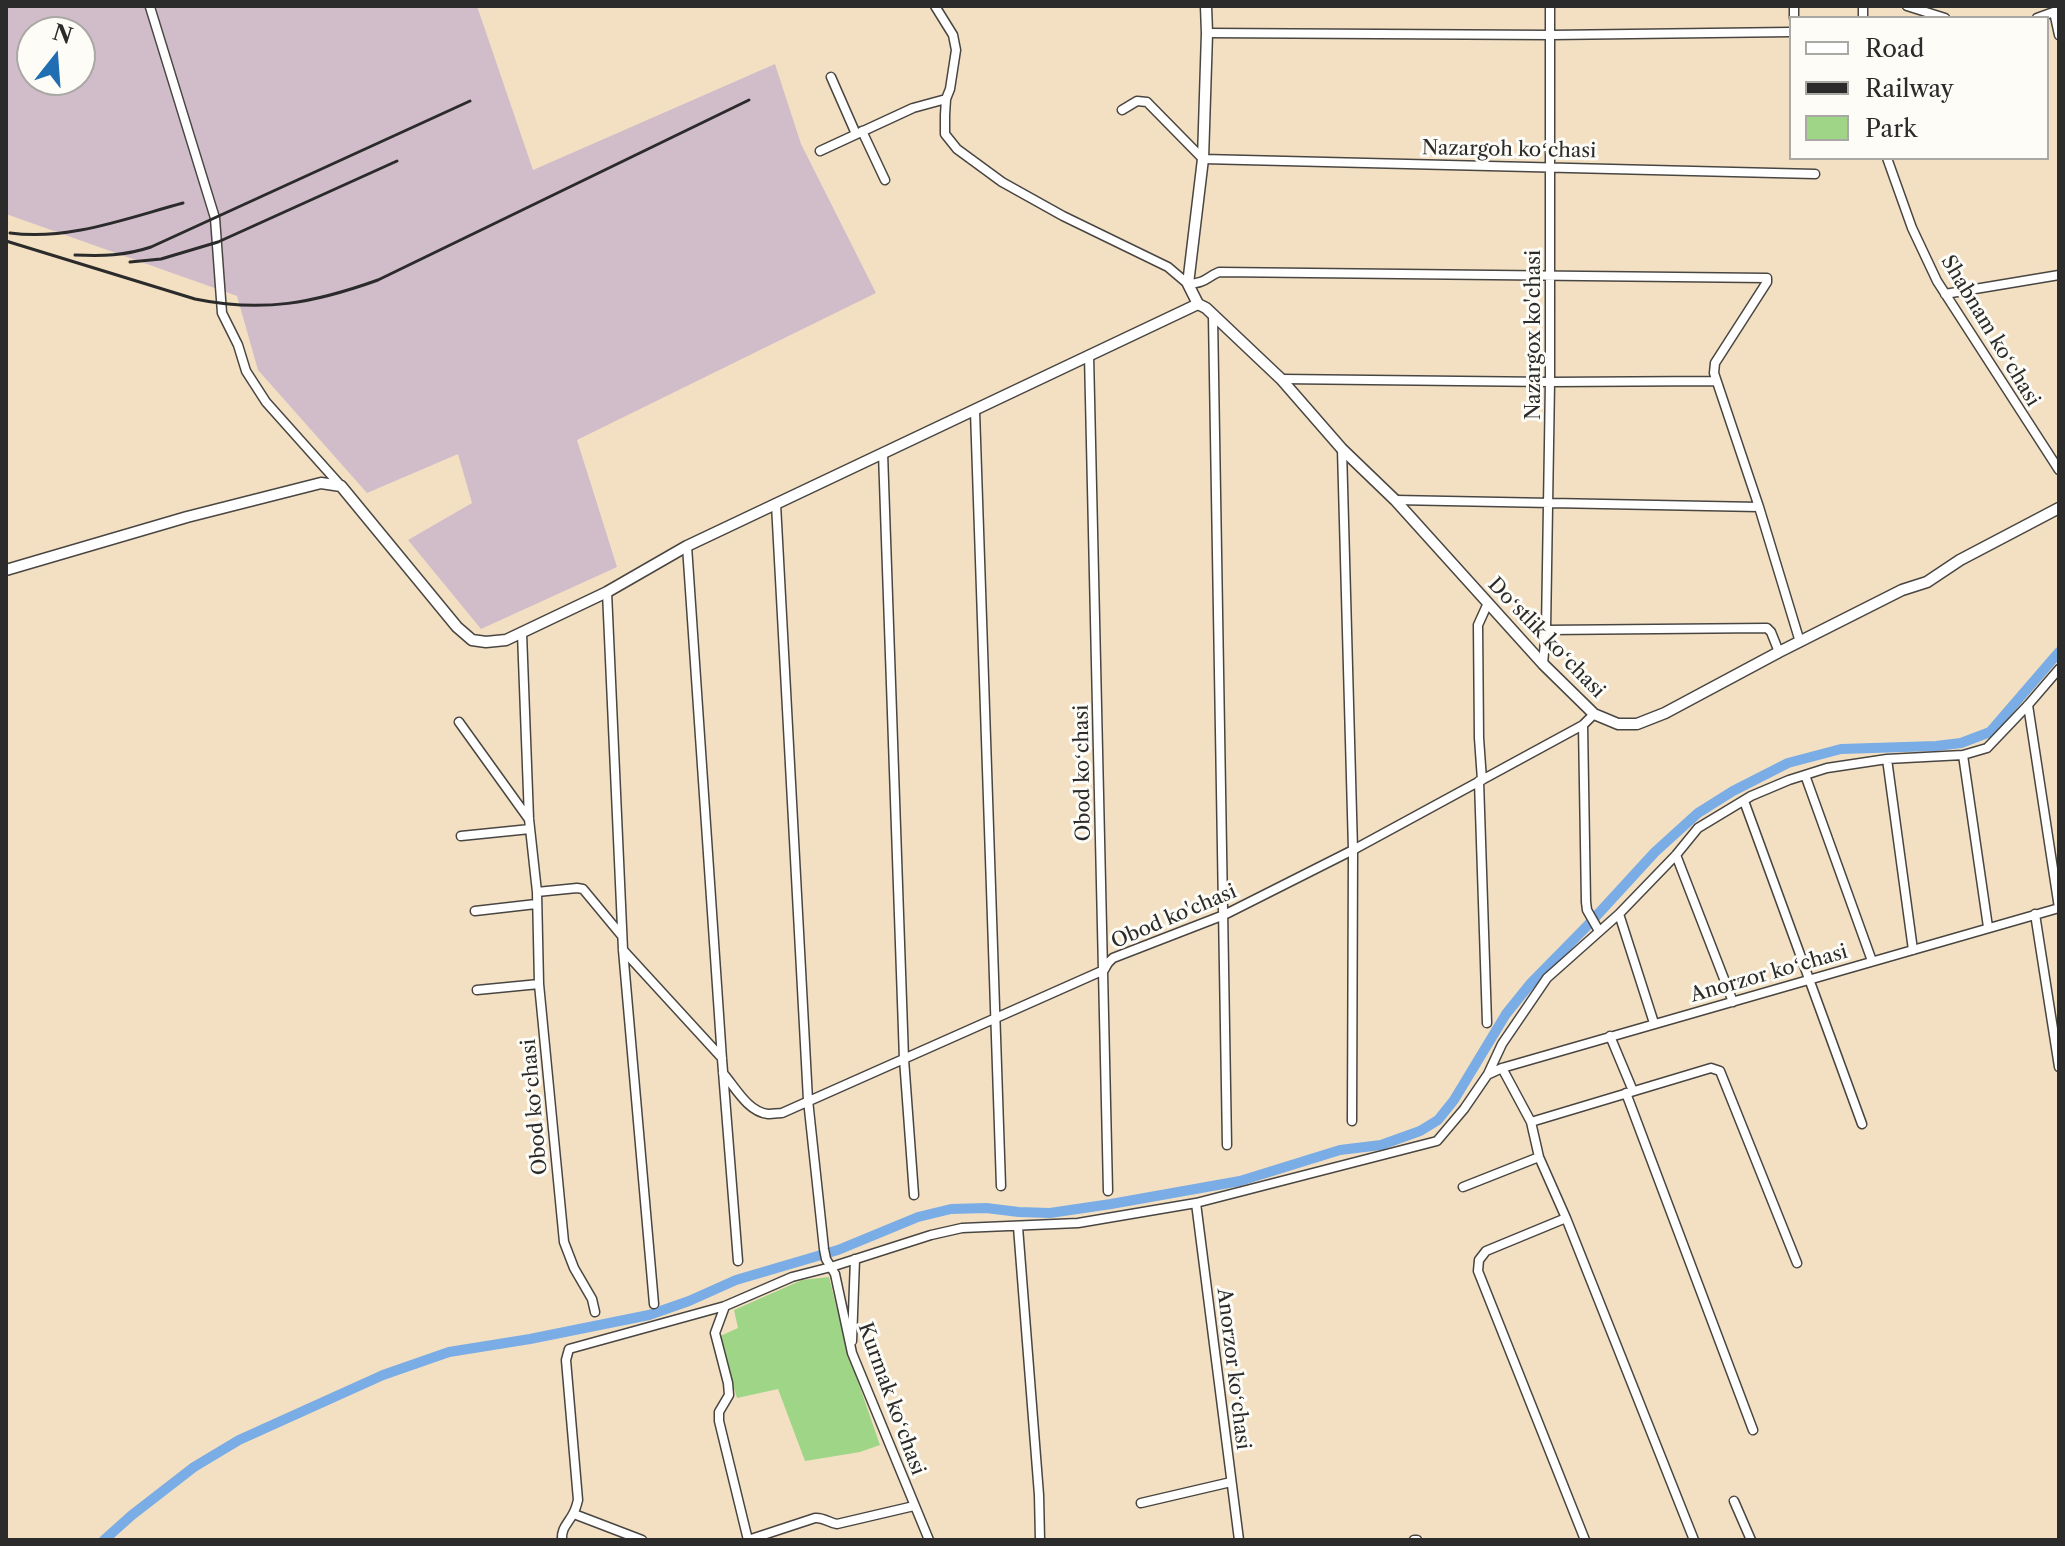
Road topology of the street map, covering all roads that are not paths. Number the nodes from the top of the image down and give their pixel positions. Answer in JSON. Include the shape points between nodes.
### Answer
{"nodes":[{"id":1,"x":151,"y":6,"type":"edge"},
{"id":2,"x":935,"y":6,"type":"edge"},
{"id":3,"x":1206,"y":6,"type":"edge"},
{"id":4,"x":1550,"y":6,"type":"edge"},
{"id":5,"x":1907,"y":6,"type":"edge"},
{"id":6,"x":2057,"y":11,"type":"edge"},
{"id":7,"x":1939,"y":16,"type":"edge"},
{"id":8,"x":1789,"y":32,"type":"edge"},
{"id":9,"x":1207,"y":33,"type":"junction"},
{"id":10,"x":1551,"y":35,"type":"junction"},
{"id":11,"x":2059,"y":35,"type":"edge"},
{"id":12,"x":831,"y":77,"type":"dead end"},
{"id":13,"x":946,"y":99,"type":"junction"},
{"id":14,"x":1122,"y":110,"type":"dead end"},
{"id":15,"x":859,"y":133,"type":"junction"},
{"id":16,"x":820,"y":151,"type":"dead end"},
{"id":17,"x":1203,"y":159,"type":"junction"},
{"id":18,"x":1888,"y":160,"type":"edge"},
{"id":19,"x":1551,"y":167,"type":"junction"},
{"id":20,"x":1815,"y":174,"type":"dead end"},
{"id":21,"x":885,"y":180,"type":"dead end"},
{"id":22,"x":2059,"y":275,"type":"edge"},
{"id":23,"x":1551,"y":276,"type":"junction"},
{"id":24,"x":1188,"y":284,"type":"junction"},
{"id":25,"x":1945,"y":294,"type":"junction"},
{"id":26,"x":1198,"y":304,"type":"junction"},
{"id":27,"x":1213,"y":316,"type":"junction"},
{"id":28,"x":1089,"y":355,"type":"junction"},
{"id":29,"x":1281,"y":379,"type":"junction"},
{"id":30,"x":1716,"y":381,"type":"junction"},
{"id":31,"x":1550,"y":382,"type":"junction"},
{"id":32,"x":975,"y":411,"type":"junction"},
{"id":33,"x":1342,"y":449,"type":"junction"},
{"id":34,"x":883,"y":453,"type":"junction"},
{"id":35,"x":2059,"y":470,"type":"edge"},
{"id":36,"x":341,"y":486,"type":"junction"},
{"id":37,"x":1395,"y":500,"type":"junction"},
{"id":38,"x":1548,"y":502,"type":"junction"},
{"id":39,"x":776,"y":504,"type":"junction"},
{"id":40,"x":1759,"y":507,"type":"junction"},
{"id":41,"x":2059,"y":508,"type":"edge"},
{"id":42,"x":687,"y":546,"type":"junction"},
{"id":43,"x":6,"y":570,"type":"edge"},
{"id":44,"x":607,"y":592,"type":"junction"},
{"id":45,"x":1488,"y":603,"type":"junction"},
{"id":46,"x":1546,"y":630,"type":"junction"},
{"id":47,"x":522,"y":633,"type":"junction"},
{"id":48,"x":1800,"y":642,"type":"junction"},
{"id":49,"x":1779,"y":652,"type":"junction"},
{"id":50,"x":1543,"y":664,"type":"junction"},
{"id":51,"x":2059,"y":669,"type":"edge"},
{"id":52,"x":2028,"y":705,"type":"junction"},
{"id":53,"x":1594,"y":714,"type":"junction"},
{"id":54,"x":459,"y":722,"type":"dead end"},
{"id":55,"x":1583,"y":725,"type":"junction"},
{"id":56,"x":1963,"y":755,"type":"junction"},
{"id":57,"x":1887,"y":759,"type":"junction"},
{"id":58,"x":1805,"y":775,"type":"junction"},
{"id":59,"x":1480,"y":781,"type":"junction"},
{"id":60,"x":1744,"y":801,"type":"junction"},
{"id":61,"x":529,"y":819,"type":"junction"},
{"id":62,"x":530,"y":829,"type":"junction"},
{"id":63,"x":461,"y":836,"type":"dead end"},
{"id":64,"x":1353,"y":850,"type":"junction"},
{"id":65,"x":1676,"y":855,"type":"junction"},
{"id":66,"x":537,"y":892,"type":"junction"},
{"id":67,"x":536,"y":904,"type":"junction"},
{"id":68,"x":2059,"y":908,"type":"edge"},
{"id":69,"x":475,"y":911,"type":"dead end"},
{"id":70,"x":1619,"y":914,"type":"junction"},
{"id":71,"x":2035,"y":914,"type":"junction"},
{"id":72,"x":1224,"y":915,"type":"junction"},
{"id":73,"x":1988,"y":927,"type":"junction"},
{"id":74,"x":1599,"y":931,"type":"junction"},
{"id":75,"x":623,"y":937,"type":"junction"},
{"id":76,"x":623,"y":950,"type":"junction"},
{"id":77,"x":1913,"y":950,"type":"junction"},
{"id":78,"x":1872,"y":961,"type":"junction"},
{"id":79,"x":1104,"y":970,"type":"junction"},
{"id":80,"x":1808,"y":980,"type":"junction"},
{"id":81,"x":539,"y":984,"type":"junction"},
{"id":82,"x":477,"y":990,"type":"dead end"},
{"id":83,"x":1733,"y":1002,"type":"junction"},
{"id":84,"x":996,"y":1019,"type":"junction"},
{"id":85,"x":1487,"y":1023,"type":"dead end"},
{"id":86,"x":1654,"y":1023,"type":"junction"},
{"id":87,"x":1610,"y":1036,"type":"junction"},
{"id":88,"x":722,"y":1059,"type":"junction"},
{"id":89,"x":904,"y":1059,"type":"junction"},
{"id":90,"x":2059,"y":1067,"type":"edge"},
{"id":91,"x":1502,"y":1068,"type":"junction"},
{"id":92,"x":723,"y":1073,"type":"junction"},
{"id":93,"x":1488,"y":1074,"type":"junction"},
{"id":94,"x":1629,"y":1092,"type":"junction"},
{"id":95,"x":808,"y":1100,"type":"junction"},
{"id":96,"x":1352,"y":1121,"type":"dead end"},
{"id":97,"x":1531,"y":1122,"type":"junction"},
{"id":98,"x":1862,"y":1124,"type":"dead end"},
{"id":99,"x":1227,"y":1145,"type":"dead end"},
{"id":100,"x":1539,"y":1157,"type":"junction"},
{"id":101,"x":1001,"y":1186,"type":"dead end"},
{"id":102,"x":1463,"y":1187,"type":"dead end"},
{"id":103,"x":1108,"y":1191,"type":"dead end"},
{"id":104,"x":914,"y":1195,"type":"dead end"},
{"id":105,"x":1196,"y":1203,"type":"junction"},
{"id":106,"x":1566,"y":1218,"type":"junction"},
{"id":107,"x":1018,"y":1227,"type":"junction"},
{"id":108,"x":855,"y":1259,"type":"junction"},
{"id":109,"x":738,"y":1261,"type":"dead end"},
{"id":110,"x":829,"y":1263,"type":"junction"},
{"id":111,"x":1797,"y":1263,"type":"dead end"},
{"id":112,"x":654,"y":1304,"type":"dead end"},
{"id":113,"x":725,"y":1306,"type":"junction"},
{"id":114,"x":595,"y":1312,"type":"dead end"},
{"id":115,"x":852,"y":1353,"type":"junction"},
{"id":116,"x":1753,"y":1430,"type":"dead end"},
{"id":117,"x":1231,"y":1482,"type":"junction"},
{"id":118,"x":1734,"y":1501,"type":"dead end"},
{"id":119,"x":1141,"y":1503,"type":"dead end"},
{"id":120,"x":914,"y":1506,"type":"junction"},
{"id":121,"x":574,"y":1514,"type":"junction"},
{"id":122,"x":562,"y":1540,"type":"edge"},
{"id":123,"x":642,"y":1540,"type":"edge"},
{"id":124,"x":748,"y":1540,"type":"edge"},
{"id":125,"x":929,"y":1540,"type":"edge"},
{"id":126,"x":1040,"y":1540,"type":"edge"},
{"id":127,"x":1239,"y":1540,"type":"edge"},
{"id":128,"x":1585,"y":1540,"type":"edge"},
{"id":129,"x":1694,"y":1540,"type":"edge"},
{"id":130,"x":1751,"y":1540,"type":"edge"}],
"edges":[{"from":1,"to":36,"type":"street","via":[[215,218],[222,313],[246,371],[266,402]]},
{"from":2,"to":13,"type":"street","via":[[956,50]]},
{"from":3,"to":9,"type":"street"},
{"from":4,"to":10,"type":"street","name":"Nazargox ko'chasi"},
{"from":5,"to":7,"type":"street"},
{"from":6,"to":11,"type":"street"},
{"from":8,"to":10,"type":"street"},
{"from":9,"to":10,"type":"street"},
{"from":9,"to":17,"type":"street"},
{"from":10,"to":19,"type":"street","name":"Nazargox ko'chasi"},
{"from":12,"to":15,"type":"street"},
{"from":13,"to":15,"type":"street"},
{"from":13,"to":24,"type":"street","via":[[945,134],[972,161],[1063,216],[1168,267]]},
{"from":14,"to":17,"type":"street","via":[[1137,101],[1147,102]]},
{"from":15,"to":16,"type":"street"},
{"from":15,"to":21,"type":"street"},
{"from":17,"to":19,"type":"street","name":"Nazargoh koʻchasi"},
{"from":17,"to":24,"type":"street"},
{"from":18,"to":25,"type":"street","name":"Shabnam koʻchasi","via":[[1912,228]]},
{"from":19,"to":20,"type":"street","name":"Nazargoh koʻchasi"},
{"from":19,"to":23,"type":"street","name":"Nazargox ko'chasi"},
{"from":22,"to":25,"type":"street"},
{"from":23,"to":24,"type":"street","via":[[1219,272],[1202,283]]},
{"from":23,"to":30,"type":"street","via":[[1767,278],[1715,363]]},
{"from":23,"to":31,"type":"street","name":"Nazargox ko'chasi"},
{"from":24,"to":26,"type":"street"},
{"from":25,"to":35,"type":"street","name":"Shabnam koʻchasi"},
{"from":26,"to":27,"type":"street","name":"Doʻstlik koʻchasi"},
{"from":26,"to":28,"type":"street"},
{"from":27,"to":29,"type":"street","name":"Doʻstlik koʻchasi"},
{"from":27,"to":72,"type":"street"},
{"from":28,"to":32,"type":"street"},
{"from":28,"to":79,"type":"street","name":"Obod koʻchasi"},
{"from":29,"to":31,"type":"street"},
{"from":29,"to":33,"type":"street","name":"Doʻstlik koʻchasi"},
{"from":30,"to":31,"type":"street"},
{"from":30,"to":40,"type":"street"},
{"from":31,"to":38,"type":"street","name":"Nazargox ko'chasi"},
{"from":32,"to":34,"type":"street"},
{"from":32,"to":84,"type":"street"},
{"from":33,"to":37,"type":"street","name":"Doʻstlik koʻchasi"},
{"from":33,"to":64,"type":"street"},
{"from":34,"to":39,"type":"street"},
{"from":34,"to":89,"type":"street"},
{"from":36,"to":43,"type":"street","via":[[321,483]]},
{"from":36,"to":47,"type":"street","via":[[472,640],[506,640]]},
{"from":37,"to":38,"type":"street"},
{"from":37,"to":45,"type":"street","name":"Doʻstlik koʻchasi"},
{"from":38,"to":40,"type":"street"},
{"from":38,"to":46,"type":"street","name":"Nazargox ko'chasi"},
{"from":39,"to":42,"type":"street"},
{"from":39,"to":95,"type":"street"},
{"from":40,"to":48,"type":"street"},
{"from":41,"to":48,"type":"street","name":"Doʻstlik koʻchasi","via":[[1927,582]]},
{"from":42,"to":44,"type":"street"},
{"from":42,"to":88,"type":"street"},
{"from":44,"to":47,"type":"street"},
{"from":44,"to":75,"type":"street"},
{"from":45,"to":50,"type":"street","name":"Doʻstlik koʻchasi"},
{"from":45,"to":59,"type":"street","via":[[1478,625]]},
{"from":46,"to":49,"type":"street","via":[[1767,628]]},
{"from":46,"to":50,"type":"street","name":"Nazargox ko'chasi"},
{"from":47,"to":61,"type":"street","name":"Obod koʻchasi"},
{"from":48,"to":49,"type":"street","name":"Doʻstlik koʻchasi"},
{"from":49,"to":53,"type":"street","name":"Doʻstlik koʻchasi","via":[[1637,724],[1618,724]]},
{"from":50,"to":53,"type":"street","name":"Doʻstlik koʻchasi"},
{"from":51,"to":52,"type":"street"},
{"from":52,"to":56,"type":"street","via":[[1987,748]]},
{"from":52,"to":68,"type":"street"},
{"from":53,"to":55,"type":"street","name":"Obod ko'chasi"},
{"from":54,"to":61,"type":"street"},
{"from":55,"to":59,"type":"street","name":"Obod ko'chasi"},
{"from":55,"to":74,"type":"street","via":[[1587,910]]},
{"from":56,"to":57,"type":"street"},
{"from":56,"to":73,"type":"street"},
{"from":57,"to":58,"type":"street"},
{"from":57,"to":77,"type":"street"},
{"from":58,"to":60,"type":"street"},
{"from":58,"to":78,"type":"street"},
{"from":59,"to":64,"type":"street","name":"Obod ko'chasi"},
{"from":59,"to":85,"type":"street"},
{"from":60,"to":65,"type":"street","via":[[1698,828]]},
{"from":60,"to":80,"type":"street"},
{"from":61,"to":62,"type":"street","name":"Obod koʻchasi"},
{"from":62,"to":63,"type":"street"},
{"from":62,"to":66,"type":"street","name":"Obod koʻchasi"},
{"from":64,"to":72,"type":"street","name":"Obod ko'chasi"},
{"from":64,"to":96,"type":"street"},
{"from":65,"to":70,"type":"street"},
{"from":65,"to":83,"type":"street"},
{"from":66,"to":67,"type":"street","name":"Obod koʻchasi"},
{"from":66,"to":75,"type":"street","via":[[583,889]]},
{"from":67,"to":69,"type":"street"},
{"from":67,"to":81,"type":"street","name":"Obod koʻchasi"},
{"from":68,"to":71,"type":"street","name":"Anorzor koʻchasi"},
{"from":70,"to":74,"type":"street"},
{"from":70,"to":86,"type":"street"},
{"from":71,"to":73,"type":"street","name":"Anorzor koʻchasi"},
{"from":71,"to":90,"type":"street"},
{"from":72,"to":79,"type":"street","name":"Obod ko'chasi","via":[[1113,958]]},
{"from":72,"to":99,"type":"street"},
{"from":73,"to":77,"type":"street","name":"Anorzor koʻchasi"},
{"from":74,"to":93,"type":"street","via":[[1547,978]]},
{"from":75,"to":76,"type":"street"},
{"from":76,"to":88,"type":"street"},
{"from":76,"to":112,"type":"street"},
{"from":77,"to":78,"type":"street","name":"Anorzor koʻchasi"},
{"from":78,"to":80,"type":"street","name":"Anorzor koʻchasi"},
{"from":79,"to":84,"type":"street","name":"Obod ko'chasi"},
{"from":79,"to":103,"type":"street","name":"Obod koʻchasi"},
{"from":80,"to":83,"type":"street","name":"Anorzor koʻchasi"},
{"from":80,"to":98,"type":"street"},
{"from":81,"to":82,"type":"street"},
{"from":81,"to":114,"type":"street","name":"Obod koʻchasi","via":[[564,1242]]},
{"from":83,"to":86,"type":"street","name":"Anorzor koʻchasi"},
{"from":84,"to":89,"type":"street","name":"Obod ko'chasi"},
{"from":84,"to":101,"type":"street"},
{"from":86,"to":87,"type":"street","name":"Anorzor koʻchasi"},
{"from":87,"to":91,"type":"street","name":"Anorzor koʻchasi"},
{"from":87,"to":94,"type":"street"},
{"from":88,"to":92,"type":"street"},
{"from":89,"to":95,"type":"street","name":"Obod ko'chasi"},
{"from":89,"to":104,"type":"street"},
{"from":91,"to":93,"type":"street","name":"Anorzor koʻchasi"},
{"from":91,"to":97,"type":"street"},
{"from":92,"to":95,"type":"street","name":"Obod ko'chasi","via":[[757,1111],[782,1113]]},
{"from":92,"to":109,"type":"street"},
{"from":93,"to":105,"type":"street","via":[[1437,1141]]},
{"from":94,"to":97,"type":"street"},
{"from":94,"to":111,"type":"street","via":[[1711,1068],[1720,1071]]},
{"from":94,"to":116,"type":"street"},
{"from":95,"to":110,"type":"street","name":"Kurmak koʻchasi"},
{"from":97,"to":100,"type":"street"},
{"from":100,"to":102,"type":"street"},
{"from":100,"to":106,"type":"street"},
{"from":105,"to":107,"type":"street","via":[[1078,1223]]},
{"from":105,"to":117,"type":"street","name":"Anorzor koʻchasi"},
{"from":106,"to":128,"type":"street","via":[[1486,1251],[1478,1271]]},
{"from":106,"to":129,"type":"street"},
{"from":107,"to":108,"type":"street","via":[[962,1228]]},
{"from":107,"to":126,"type":"street"},
{"from":108,"to":110,"type":"street"},
{"from":108,"to":115,"type":"street"},
{"from":110,"to":113,"type":"street"},
{"from":110,"to":115,"type":"street","name":"Kurmak koʻchasi"},
{"from":113,"to":121,"type":"street","via":[[569,1349],[578,1500]]},
{"from":113,"to":124,"type":"street","via":[[715,1333],[729,1395],[719,1421]]},
{"from":115,"to":120,"type":"street","name":"Kurmak koʻchasi"},
{"from":117,"to":119,"type":"street"},
{"from":117,"to":127,"type":"street","name":"Anorzor koʻchasi"},
{"from":118,"to":130,"type":"street"},
{"from":120,"to":124,"type":"street","via":[[837,1524],[815,1518]]},
{"from":120,"to":125,"type":"street","name":"Kurmak koʻchasi"},
{"from":121,"to":122,"type":"street","via":[[564,1525]]},
{"from":121,"to":123,"type":"street"}]}
